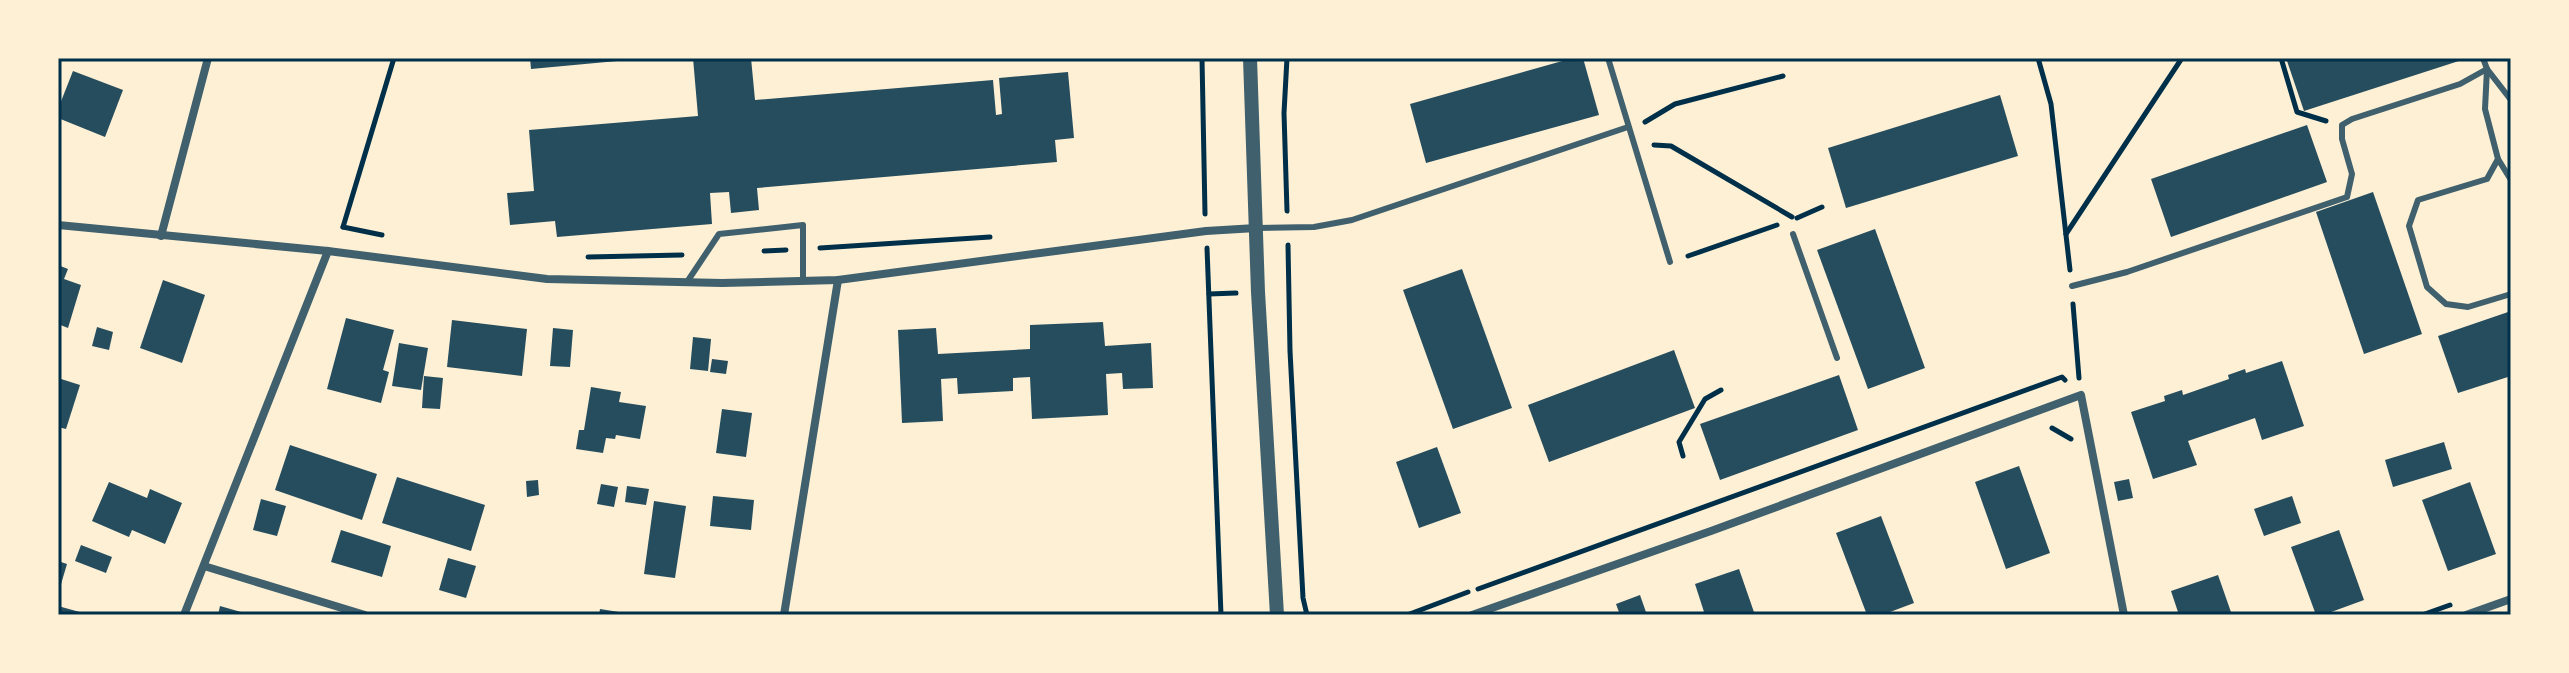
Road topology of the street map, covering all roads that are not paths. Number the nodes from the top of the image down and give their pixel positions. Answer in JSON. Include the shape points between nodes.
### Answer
{"nodes":[{"id":1,"x":208,"y":58,"type":"edge"},
{"id":2,"x":1250,"y":58,"type":"edge"},
{"id":3,"x":1608,"y":58,"type":"edge"},
{"id":4,"x":2483,"y":58,"type":"edge"},
{"id":5,"x":2487,"y":69,"type":"junction"},
{"id":6,"x":2511,"y":100,"type":"edge"},
{"id":7,"x":1628,"y":127,"type":"junction"},
{"id":8,"x":2498,"y":159,"type":"junction"},
{"id":9,"x":2511,"y":180,"type":"edge"},
{"id":10,"x":58,"y":225,"type":"edge"},
{"id":11,"x":1256,"y":228,"type":"junction"},
{"id":12,"x":1793,"y":234,"type":"dead end"},
{"id":13,"x":161,"y":236,"type":"junction"},
{"id":14,"x":328,"y":251,"type":"junction"},
{"id":15,"x":1670,"y":262,"type":"road end"},
{"id":16,"x":838,"y":280,"type":"junction"},
{"id":17,"x":803,"y":281,"type":"junction"},
{"id":18,"x":687,"y":282,"type":"junction"},
{"id":19,"x":2072,"y":286,"type":"road end"},
{"id":20,"x":2511,"y":294,"type":"edge"},
{"id":21,"x":1837,"y":358,"type":"dead end"},
{"id":22,"x":204,"y":566,"type":"junction"},
{"id":23,"x":2511,"y":599,"type":"edge"},
{"id":24,"x":184,"y":615,"type":"edge"},
{"id":25,"x":365,"y":615,"type":"edge"},
{"id":26,"x":784,"y":615,"type":"edge"},
{"id":27,"x":1277,"y":615,"type":"edge"},
{"id":28,"x":1472,"y":615,"type":"edge"},
{"id":29,"x":2124,"y":615,"type":"edge"},
{"id":30,"x":2466,"y":615,"type":"edge"}],
"edges":[{"from":1,"to":13,"type":"street"},
{"from":2,"to":11,"type":"street"},
{"from":3,"to":7,"type":"lane"},
{"from":4,"to":5,"type":"lane"},
{"from":5,"to":6,"type":"lane"},
{"from":5,"to":8,"type":"lane","via":[[2485,109]]},
{"from":5,"to":19,"type":"lane","via":[[2460,84],[2342,125],[2352,174],[2347,197]]},
{"from":7,"to":11,"type":"lane","via":[[1352,220]]},
{"from":7,"to":15,"type":"lane"},
{"from":8,"to":9,"type":"lane"},
{"from":8,"to":20,"type":"lane","via":[[2487,179],[2418,200],[2409,226],[2427,287],[2446,304],[2468,307]]},
{"from":10,"to":13,"type":"street"},
{"from":11,"to":16,"type":"street"},
{"from":11,"to":27,"type":"street"},
{"from":12,"to":21,"type":"lane"},
{"from":13,"to":14,"type":"street"},
{"from":14,"to":18,"type":"street","via":[[547,279]]},
{"from":14,"to":22,"type":"street"},
{"from":16,"to":17,"type":"street"},
{"from":16,"to":26,"type":"street"},
{"from":17,"to":18,"type":"street"},
{"from":17,"to":18,"type":"lane","via":[[803,225],[719,234]]},
{"from":22,"to":24,"type":"street"},
{"from":22,"to":25,"type":"street"},
{"from":23,"to":30,"type":"street"},
{"from":28,"to":29,"type":"street","via":[[2081,395]]}]}
